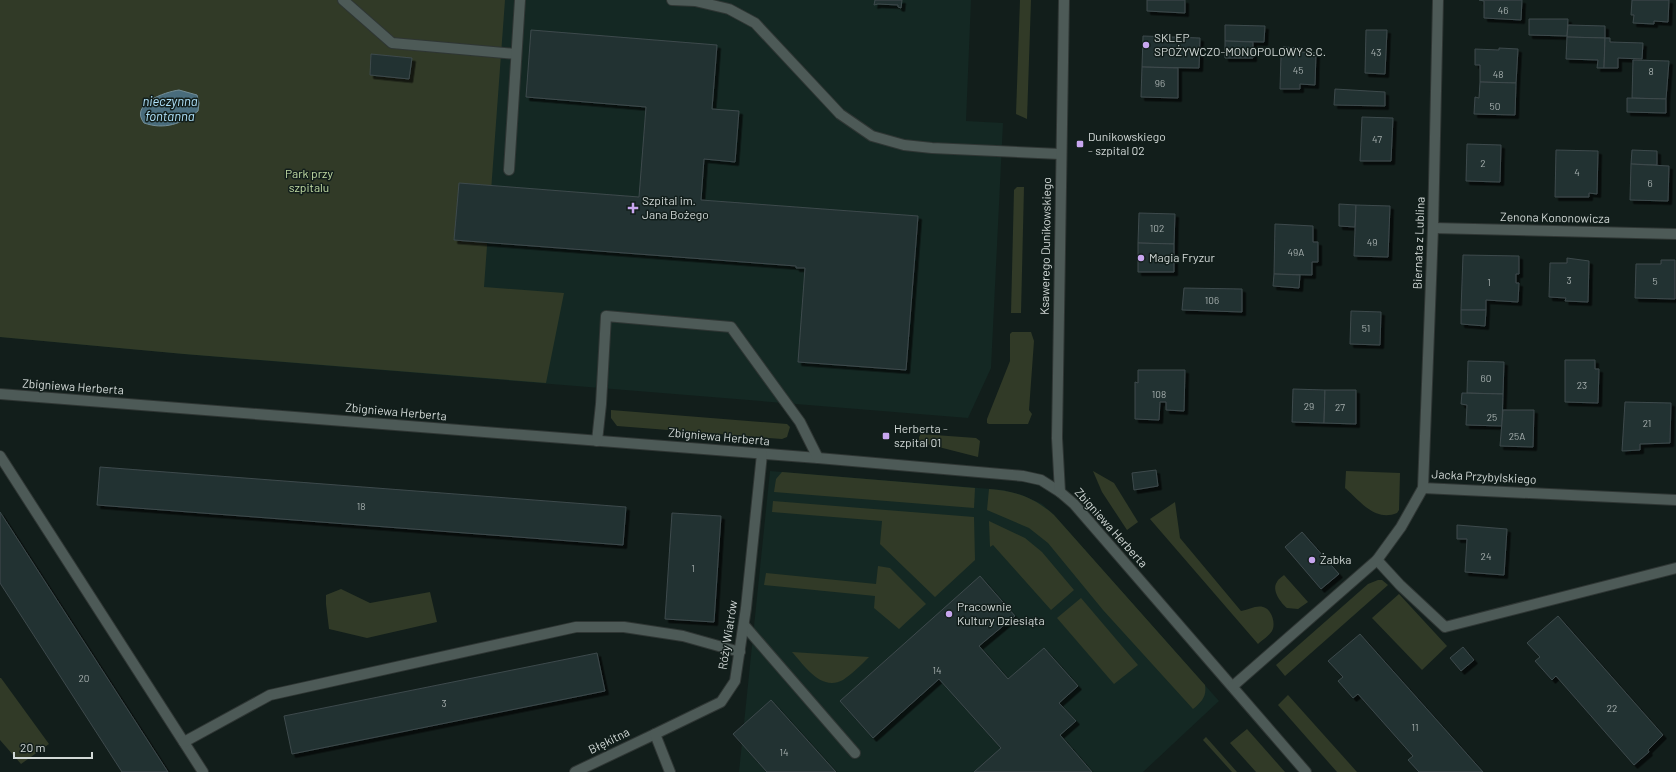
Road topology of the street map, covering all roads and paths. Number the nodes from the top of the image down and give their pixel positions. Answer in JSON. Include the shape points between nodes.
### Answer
{"nodes":[{"id":1,"x":343,"y":0,"type":"edge"},
{"id":2,"x":520,"y":0,"type":"edge"},
{"id":3,"x":672,"y":0,"type":"edge"},
{"id":4,"x":1064,"y":0,"type":"edge"},
{"id":5,"x":1438,"y":0,"type":"edge"},
{"id":6,"x":516,"y":54,"type":"junction"},
{"id":7,"x":1060,"y":154,"type":"junction"},
{"id":8,"x":509,"y":170,"type":"dead end"},
{"id":9,"x":1433,"y":228,"type":"junction"},
{"id":10,"x":1676,"y":234,"type":"edge"},
{"id":11,"x":0,"y":394,"type":"edge"},
{"id":12,"x":598,"y":440,"type":"junction"},
{"id":13,"x":762,"y":454,"type":"junction"},
{"id":14,"x":0,"y":456,"type":"edge"},
{"id":15,"x":818,"y":458,"type":"junction"},
{"id":16,"x":1424,"y":488,"type":"junction"},
{"id":17,"x":1060,"y":492,"type":"junction"},
{"id":18,"x":1676,"y":500,"type":"edge"},
{"id":19,"x":1377,"y":560,"type":"junction"},
{"id":20,"x":1676,"y":568,"type":"edge"},
{"id":21,"x":744,"y":625,"type":"junction"},
{"id":22,"x":740,"y":652,"type":"junction"},
{"id":23,"x":1233,"y":686,"type":"junction"},
{"id":24,"x":655,"y":734,"type":"junction"},
{"id":25,"x":184,"y":742,"type":"junction"},
{"id":26,"x":855,"y":753,"type":"dead end"},
{"id":27,"x":203,"y":772,"type":"edge"},
{"id":28,"x":575,"y":772,"type":"edge"},
{"id":29,"x":670,"y":772,"type":"edge"},
{"id":30,"x":1306,"y":772,"type":"edge"}],
"edges":[{"from":1,"to":6,"type":"street","via":[[392,43]]},
{"from":2,"to":6,"type":"street"},
{"from":3,"to":7,"type":"street","via":[[695,1],[729,9],[755,23],[840,114],[872,136],[904,145],[932,148]]},
{"from":4,"to":7,"type":"street","name":"Ksawerego Dunikowskiego"},
{"from":5,"to":9,"type":"street","name":"Biernata z Lublina"},
{"from":6,"to":8,"type":"street"},
{"from":7,"to":17,"type":"street","name":"Ksawerego Dunikowskiego","via":[[1057,438]]},
{"from":9,"to":10,"type":"street","name":"Zenona Kononowicza"},
{"from":9,"to":16,"type":"street","name":"Biernata z Lublina"},
{"from":11,"to":12,"type":"street","name":"Zbigniewa Herberta"},
{"from":12,"to":13,"type":"street","name":"Zbigniewa Herberta"},
{"from":12,"to":15,"type":"street","via":[[606,316],[731,327],[800,422]]},
{"from":13,"to":15,"type":"street","name":"Zbigniewa Herberta"},
{"from":13,"to":21,"type":"street","name":"Róży Wiatrów"},
{"from":14,"to":25,"type":"street"},
{"from":15,"to":17,"type":"street","name":"Zbigniewa Herberta","via":[[1024,476],[1041,480]]},
{"from":16,"to":18,"type":"street","name":"Jacka Przybylskiego"},
{"from":16,"to":19,"type":"street","name":"Jacka Przybylskiego","via":[[1401,527]]},
{"from":17,"to":23,"type":"street","name":"Zbigniewa Herberta","via":[[1074,504]]},
{"from":19,"to":20,"type":"street","via":[[1445,627]]},
{"from":19,"to":23,"type":"street","name":"Jacka Przybylskiego"},
{"from":21,"to":22,"type":"street","name":"Róży Wiatrów"},
{"from":21,"to":26,"type":"street"},
{"from":22,"to":24,"type":"street","name":"Róży Wiatrów","via":[[734,681],[721,702]]},
{"from":22,"to":25,"type":"street","via":[[683,636],[624,627],[576,626],[270,694]]},
{"from":23,"to":30,"type":"street","name":"Zbigniewa Herberta"},
{"from":24,"to":28,"type":"street","name":"Błękitna"},
{"from":24,"to":29,"type":"street"},
{"from":25,"to":27,"type":"street"}]}
